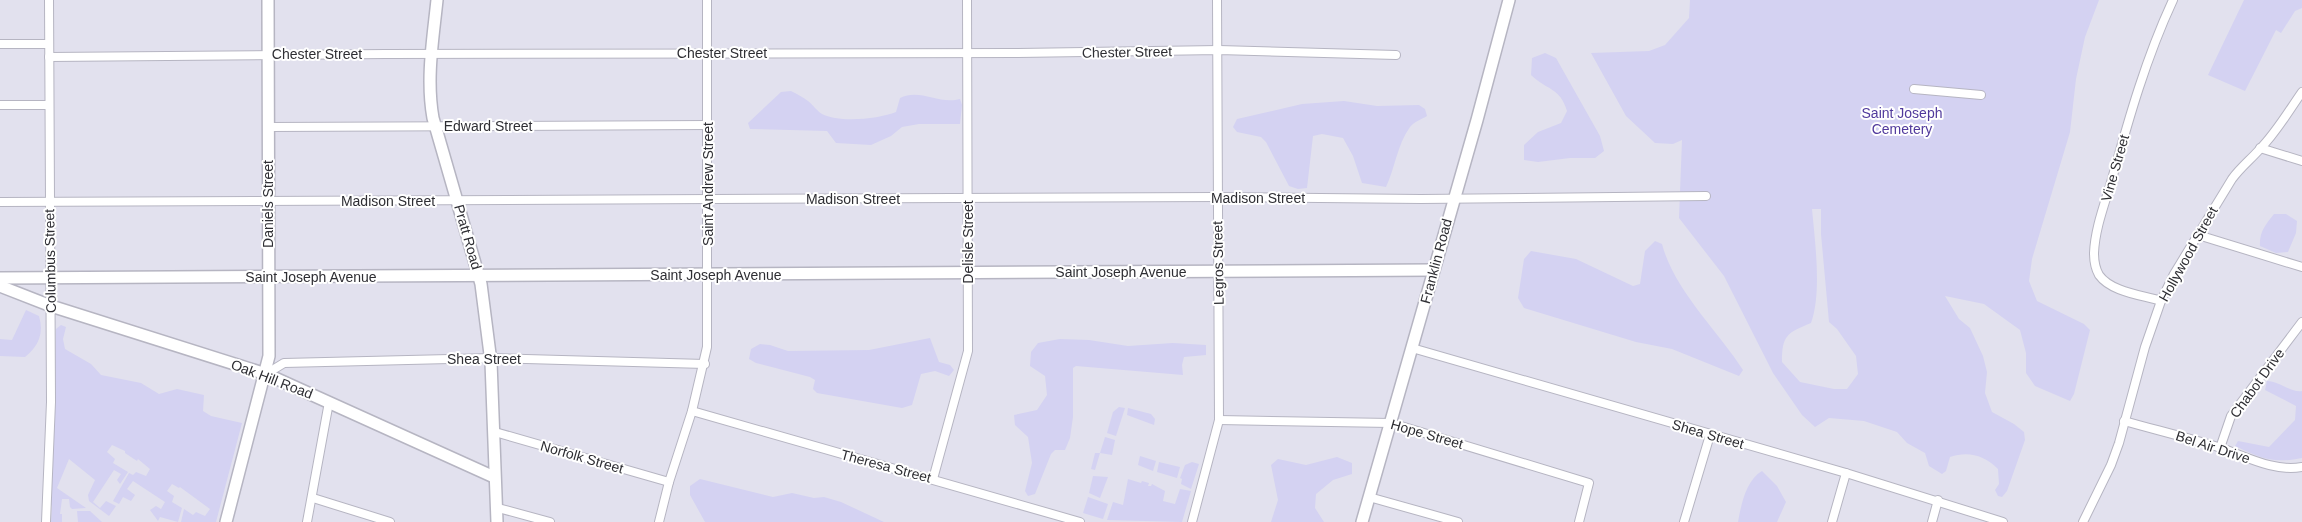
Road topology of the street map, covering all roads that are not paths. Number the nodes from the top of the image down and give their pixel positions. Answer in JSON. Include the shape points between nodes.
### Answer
{"nodes":[{"id":1,"x":49,"y":0,"type":"edge"},
{"id":2,"x":268,"y":0,"type":"edge"},
{"id":3,"x":437,"y":0,"type":"edge"},
{"id":4,"x":707,"y":0,"type":"edge"},
{"id":5,"x":967,"y":0,"type":"edge"},
{"id":6,"x":1217,"y":0,"type":"edge"},
{"id":7,"x":1509,"y":0,"type":"edge"},
{"id":8,"x":2173,"y":0,"type":"edge"},
{"id":9,"x":0,"y":44,"type":"edge"},
{"id":10,"x":49,"y":44,"type":"junction"},
{"id":11,"x":1218,"y":50,"type":"junction"},
{"id":12,"x":707,"y":53,"type":"junction"},
{"id":13,"x":966,"y":53,"type":"junction"},
{"id":14,"x":268,"y":54,"type":"junction"},
{"id":15,"x":432,"y":54,"type":"junction"},
{"id":16,"x":1396,"y":55,"type":"dead end"},
{"id":17,"x":48,"y":56,"type":"junction"},
{"id":18,"x":1914,"y":89,"type":"dead end"},
{"id":19,"x":2302,"y":92,"type":"edge"},
{"id":20,"x":1981,"y":95,"type":"dead end"},
{"id":21,"x":0,"y":105,"type":"edge"},
{"id":22,"x":48,"y":105,"type":"junction"},
{"id":23,"x":708,"y":125,"type":"junction"},
{"id":24,"x":436,"y":126,"type":"junction"},
{"id":25,"x":268,"y":127,"type":"junction"},
{"id":26,"x":2260,"y":148,"type":"junction"},
{"id":27,"x":2302,"y":162,"type":"edge"},
{"id":28,"x":1217,"y":196,"type":"junction"},
{"id":29,"x":1706,"y":196,"type":"dead end"},
{"id":30,"x":968,"y":198,"type":"junction"},
{"id":31,"x":1453,"y":198,"type":"junction"},
{"id":32,"x":708,"y":199,"type":"junction"},
{"id":33,"x":268,"y":200,"type":"junction"},
{"id":34,"x":48,"y":201,"type":"junction"},
{"id":35,"x":457,"y":201,"type":"junction"},
{"id":36,"x":0,"y":202,"type":"edge"},
{"id":37,"x":2198,"y":235,"type":"junction"},
{"id":38,"x":2302,"y":267,"type":"edge"},
{"id":39,"x":1433,"y":270,"type":"junction"},
{"id":40,"x":968,"y":272,"type":"junction"},
{"id":41,"x":1218,"y":272,"type":"junction"},
{"id":42,"x":708,"y":275,"type":"junction"},
{"id":43,"x":478,"y":276,"type":"junction"},
{"id":44,"x":50,"y":277,"type":"junction"},
{"id":45,"x":268,"y":277,"type":"junction"},
{"id":46,"x":0,"y":278,"type":"edge"},
{"id":47,"x":0,"y":286,"type":"edge"},
{"id":48,"x":2161,"y":301,"type":"junction"},
{"id":49,"x":51,"y":306,"type":"junction"},
{"id":50,"x":2302,"y":322,"type":"edge"},
{"id":51,"x":1412,"y":348,"type":"junction"},
{"id":52,"x":491,"y":358,"type":"junction"},
{"id":53,"x":705,"y":364,"type":"junction"},
{"id":54,"x":266,"y":374,"type":"junction"},
{"id":55,"x":329,"y":402,"type":"junction"},
{"id":56,"x":692,"y":411,"type":"junction"},
{"id":57,"x":1219,"y":420,"type":"junction"},
{"id":58,"x":2124,"y":421,"type":"junction"},
{"id":59,"x":1391,"y":423,"type":"junction"},
{"id":60,"x":495,"y":432,"type":"junction"},
{"id":61,"x":1710,"y":435,"type":"junction"},
{"id":62,"x":2220,"y":448,"type":"junction"},
{"id":63,"x":2302,"y":467,"type":"edge"},
{"id":64,"x":1846,"y":473,"type":"junction"},
{"id":65,"x":494,"y":477,"type":"junction"},
{"id":66,"x":932,"y":479,"type":"junction"},
{"id":67,"x":669,"y":482,"type":"junction"},
{"id":68,"x":1370,"y":497,"type":"junction"},
{"id":69,"x":313,"y":498,"type":"junction"},
{"id":70,"x":1938,"y":500,"type":"junction"},
{"id":71,"x":498,"y":508,"type":"junction"},
{"id":72,"x":46,"y":522,"type":"edge"},
{"id":73,"x":226,"y":522,"type":"edge"},
{"id":74,"x":307,"y":522,"type":"edge"},
{"id":75,"x":390,"y":522,"type":"edge"},
{"id":76,"x":498,"y":522,"type":"edge"},
{"id":77,"x":550,"y":522,"type":"edge"},
{"id":78,"x":658,"y":522,"type":"edge"},
{"id":79,"x":1080,"y":522,"type":"edge"},
{"id":80,"x":1192,"y":522,"type":"edge"},
{"id":81,"x":1362,"y":522,"type":"edge"},
{"id":82,"x":1458,"y":522,"type":"edge"},
{"id":83,"x":1579,"y":522,"type":"edge"},
{"id":84,"x":1684,"y":522,"type":"edge"},
{"id":85,"x":1832,"y":522,"type":"edge"},
{"id":86,"x":1932,"y":522,"type":"edge"},
{"id":87,"x":2003,"y":522,"type":"edge"},
{"id":88,"x":2083,"y":522,"type":"edge"}],
"edges":[{"from":1,"to":10,"type":"street","name":"Columbus Street"},
{"from":2,"to":14,"type":"street","name":"Daniels Street"},
{"from":3,"to":15,"type":"street","name":"Pratt Road"},
{"from":4,"to":12,"type":"street","name":"Saint Andrew Street"},
{"from":5,"to":13,"type":"street","name":"Delisle Street"},
{"from":6,"to":11,"type":"street","name":"Legros Street"},
{"from":7,"to":31,"type":"street","name":"Franklin Road"},
{"from":8,"to":48,"type":"street","name":"Vine Street","via":[[2136,93],[2094,252],[2097,270],[2106,282]]},
{"from":9,"to":10,"type":"street"},
{"from":10,"to":17,"type":"street","name":"Columbus Street"},
{"from":11,"to":13,"type":"street","name":"Chester Street"},
{"from":11,"to":16,"type":"street","name":"Chester Street"},
{"from":11,"to":28,"type":"street","name":"Legros Street"},
{"from":12,"to":13,"type":"street","name":"Chester Street"},
{"from":12,"to":15,"type":"street","name":"Chester Street"},
{"from":12,"to":23,"type":"street","name":"Saint Andrew Street"},
{"from":13,"to":30,"type":"street","name":"Delisle Street"},
{"from":14,"to":15,"type":"street","name":"Chester Street"},
{"from":14,"to":17,"type":"street","name":"Chester Street"},
{"from":14,"to":25,"type":"street","name":"Daniels Street"},
{"from":15,"to":24,"type":"street","name":"Pratt Road","via":[[430,99]]},
{"from":17,"to":22,"type":"street","name":"Columbus Street"},
{"from":18,"to":20,"type":"street"},
{"from":19,"to":26,"type":"street","name":"Hollywood Street"},
{"from":21,"to":22,"type":"street"},
{"from":22,"to":34,"type":"street","name":"Columbus Street"},
{"from":23,"to":24,"type":"street","name":"Edward Street"},
{"from":23,"to":32,"type":"street","name":"Saint Andrew Street"},
{"from":24,"to":25,"type":"street","name":"Edward Street"},
{"from":24,"to":35,"type":"street","name":"Pratt Road"},
{"from":25,"to":33,"type":"street","name":"Daniels Street"},
{"from":26,"to":27,"type":"street"},
{"from":26,"to":37,"type":"street","name":"Hollywood Street","via":[[2232,179]]},
{"from":28,"to":30,"type":"street","name":"Madison Street"},
{"from":28,"to":31,"type":"street","name":"Madison Street"},
{"from":28,"to":41,"type":"street","name":"Legros Street"},
{"from":29,"to":31,"type":"street","name":"Madison Street"},
{"from":30,"to":32,"type":"street","name":"Madison Street"},
{"from":30,"to":40,"type":"street","name":"Delisle Street"},
{"from":31,"to":39,"type":"street","name":"Franklin Road"},
{"from":32,"to":35,"type":"street","name":"Madison Street"},
{"from":32,"to":42,"type":"street","name":"Saint Andrew Street"},
{"from":33,"to":34,"type":"street","name":"Madison Street"},
{"from":33,"to":35,"type":"street","name":"Madison Street"},
{"from":33,"to":45,"type":"street","name":"Daniels Street"},
{"from":34,"to":36,"type":"street","name":"Madison Street"},
{"from":34,"to":44,"type":"street","name":"Columbus Street"},
{"from":35,"to":43,"type":"street","name":"Pratt Road"},
{"from":37,"to":38,"type":"street"},
{"from":37,"to":48,"type":"street","name":"Hollywood Street"},
{"from":39,"to":41,"type":"street","name":"Saint Joseph Avenue"},
{"from":39,"to":51,"type":"street","name":"Franklin Road"},
{"from":40,"to":41,"type":"street","name":"Saint Joseph Avenue"},
{"from":40,"to":42,"type":"street","name":"Saint Joseph Avenue"},
{"from":40,"to":66,"type":"street","name":"Delisle Street","via":[[968,351]]},
{"from":41,"to":57,"type":"street","name":"Legros Street"},
{"from":42,"to":43,"type":"street","name":"Saint Joseph Avenue"},
{"from":42,"to":53,"type":"street","name":"Saint Andrew Street"},
{"from":43,"to":45,"type":"street","name":"Saint Joseph Avenue"},
{"from":43,"to":52,"type":"street","name":"Pratt Road"},
{"from":44,"to":45,"type":"street","name":"Saint Joseph Avenue"},
{"from":44,"to":46,"type":"street","name":"Saint Joseph Avenue"},
{"from":44,"to":49,"type":"street","name":"Columbus Street"},
{"from":45,"to":54,"type":"street","name":"Daniels Street","via":[[269,356]]},
{"from":47,"to":49,"type":"street","name":"Oak Hill Road"},
{"from":48,"to":58,"type":"street","name":"Hollywood Street"},
{"from":49,"to":54,"type":"street","name":"Oak Hill Road"},
{"from":49,"to":72,"type":"street","name":"Columbus Street"},
{"from":50,"to":62,"type":"street","name":"Chabot Drive","via":[[2231,416]]},
{"from":51,"to":59,"type":"street","name":"Franklin Road"},
{"from":51,"to":61,"type":"street","name":"Shea Street"},
{"from":52,"to":53,"type":"street","name":"Shea Street"},
{"from":52,"to":54,"type":"street","name":"Shea Street","via":[[284,363]]},
{"from":52,"to":60,"type":"street","name":"Pratt Road"},
{"from":53,"to":56,"type":"street","name":"Saint Andrew Street"},
{"from":54,"to":55,"type":"street","name":"Oak Hill Road"},
{"from":54,"to":73,"type":"street","name":"Daniels Street"},
{"from":55,"to":65,"type":"street","name":"Oak Hill Road"},
{"from":55,"to":69,"type":"street"},
{"from":56,"to":66,"type":"street","name":"Theresa Street"},
{"from":56,"to":67,"type":"street","name":"Saint Andrew Street"},
{"from":57,"to":59,"type":"street","name":"Hope Street"},
{"from":57,"to":80,"type":"street","name":"Legros Street"},
{"from":58,"to":62,"type":"street","name":"Bel Air Drive"},
{"from":58,"to":88,"type":"street","name":"Hollywood Street","via":[[2111,465]]},
{"from":59,"to":68,"type":"street","name":"Franklin Road"},
{"from":59,"to":83,"type":"street","name":"Hope Street","via":[[1589,483]]},
{"from":60,"to":65,"type":"street","name":"Pratt Road"},
{"from":60,"to":67,"type":"street","name":"Norfolk Street"},
{"from":61,"to":64,"type":"street","name":"Shea Street"},
{"from":61,"to":84,"type":"street"},
{"from":62,"to":63,"type":"street","name":"Bel Air Drive","via":[[2276,467]]},
{"from":64,"to":70,"type":"street","name":"Shea Street"},
{"from":64,"to":85,"type":"street"},
{"from":65,"to":71,"type":"street"},
{"from":66,"to":79,"type":"street","name":"Theresa Street"},
{"from":67,"to":78,"type":"street","name":"Saint Andrew Street"},
{"from":68,"to":81,"type":"street","name":"Franklin Road"},
{"from":68,"to":82,"type":"street"},
{"from":69,"to":74,"type":"street"},
{"from":69,"to":75,"type":"street"},
{"from":70,"to":86,"type":"street"},
{"from":70,"to":87,"type":"street","name":"Shea Street"},
{"from":71,"to":76,"type":"street"},
{"from":71,"to":77,"type":"street"}]}
